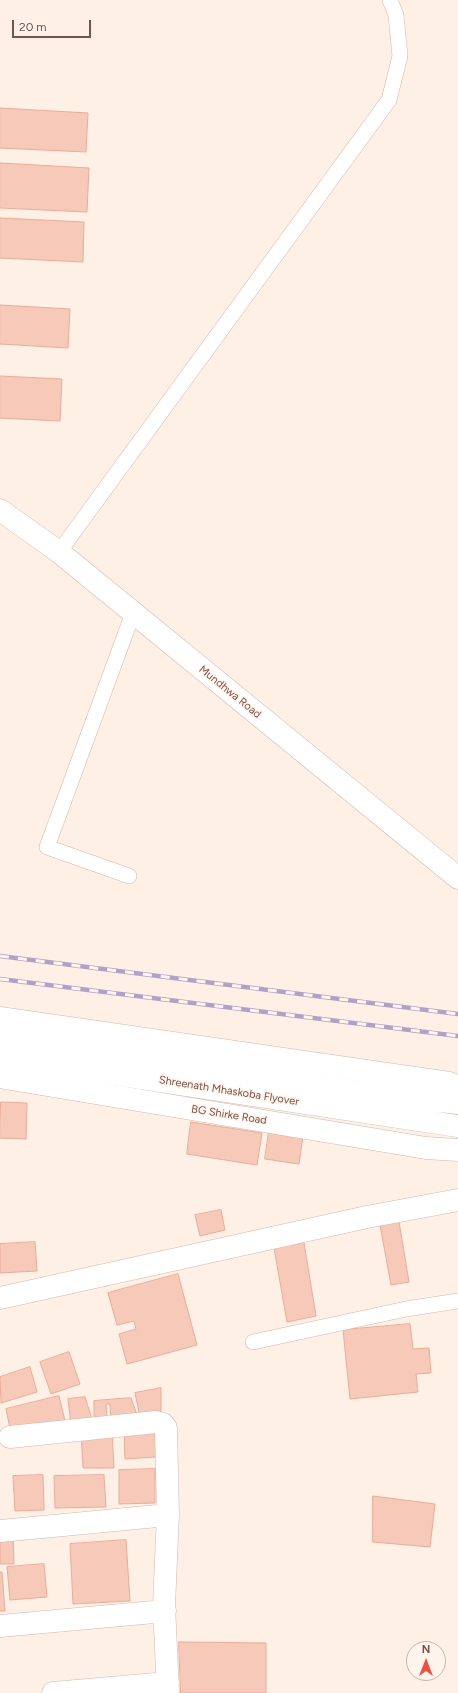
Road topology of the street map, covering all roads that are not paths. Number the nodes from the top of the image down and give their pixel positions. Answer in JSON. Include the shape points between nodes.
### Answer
{"nodes":[{"id":1,"x":390,"y":0,"type":"edge"},
{"id":2,"x":0,"y":510,"type":"edge"},
{"id":3,"x":59,"y":552,"type":"junction"},
{"id":4,"x":133,"y":613,"type":"junction"},
{"id":5,"x":129,"y":876,"type":"dead end"},
{"id":6,"x":458,"y":878,"type":"edge"},
{"id":7,"x":0,"y":1018,"type":"edge"},
{"id":8,"x":0,"y":1039,"type":"edge"},
{"id":9,"x":0,"y":1056,"type":"edge"},
{"id":10,"x":0,"y":1077,"type":"edge"},
{"id":11,"x":458,"y":1086,"type":"edge"},
{"id":12,"x":458,"y":1103,"type":"edge"},
{"id":13,"x":458,"y":1126,"type":"edge"},
{"id":14,"x":458,"y":1150,"type":"edge"},
{"id":15,"x":458,"y":1200,"type":"edge"},
{"id":16,"x":0,"y":1298,"type":"edge"},
{"id":17,"x":458,"y":1301,"type":"edge"},
{"id":18,"x":253,"y":1342,"type":"dead end"},
{"id":19,"x":10,"y":1437,"type":"dead end"},
{"id":20,"x":168,"y":1515,"type":"junction"},
{"id":21,"x":0,"y":1531,"type":"edge"},
{"id":22,"x":165,"y":1611,"type":"junction"},
{"id":23,"x":0,"y":1626,"type":"edge"},
{"id":24,"x":168,"y":1688,"type":"edge"},
{"id":25,"x":53,"y":1693,"type":"edge"}],
"edges":[{"from":1,"to":3,"type":"lane","via":[[396,15],[400,56],[389,100]]},
{"from":2,"to":3,"type":"street","name":"Mundhwa Road"},
{"from":3,"to":4,"type":"street","name":"Mundhwa Road"},
{"from":4,"to":5,"type":"lane","via":[[47,847]]},
{"from":4,"to":6,"type":"street","name":"Mundhwa Road"},
{"from":7,"to":11,"type":"street"},
{"from":8,"to":12,"type":"street","name":"Shreenath Mhaskoba Flyover","via":[[352,1091]]},
{"from":9,"to":13,"type":"street","name":"Shreenath Mhaskoba Flyover"},
{"from":10,"to":14,"type":"street","name":"BG Shirke Road","via":[[426,1148]]},
{"from":15,"to":16,"type":"street","via":[[368,1217]]},
{"from":17,"to":18,"type":"lane","via":[[406,1309]]},
{"from":19,"to":20,"type":"street","via":[[156,1422],[163,1424],[167,1435]]},
{"from":20,"to":21,"type":"street"},
{"from":20,"to":22,"type":"street"},
{"from":22,"to":23,"type":"street"},
{"from":22,"to":24,"type":"street"},
{"from":24,"to":25,"type":"street"}]}
